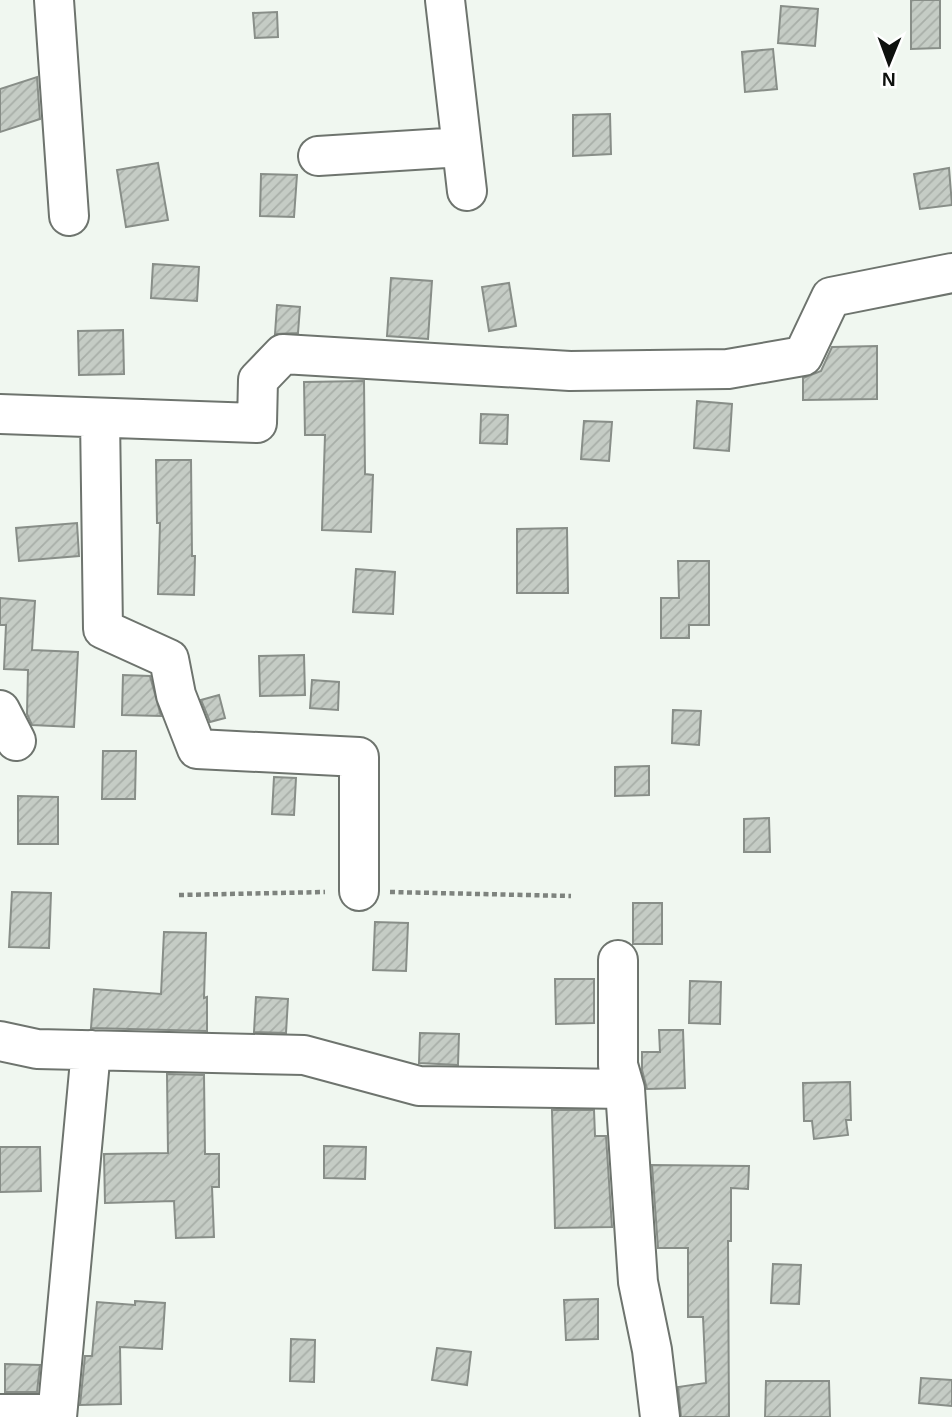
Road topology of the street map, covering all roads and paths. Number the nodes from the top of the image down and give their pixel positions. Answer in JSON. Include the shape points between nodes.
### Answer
{"nodes":[{"id":1,"x":54,"y":0,"type":"edge"},
{"id":2,"x":445,"y":0,"type":"edge"},
{"id":3,"x":462,"y":147,"type":"junction"},
{"id":4,"x":318,"y":156,"type":"dead end"},
{"id":5,"x":467,"y":191,"type":"dead end"},
{"id":6,"x":69,"y":216,"type":"dead end"},
{"id":7,"x":952,"y":273,"type":"edge"},
{"id":8,"x":0,"y":414,"type":"edge"},
{"id":9,"x":100,"y":418,"type":"junction"},
{"id":10,"x":359,"y":891,"type":"dead end"},
{"id":11,"x":618,"y":960,"type":"dead end"},
{"id":12,"x":0,"y":1041,"type":"edge"},
{"id":13,"x":91,"y":1050,"type":"junction"},
{"id":14,"x":625,"y":1089,"type":"junction"},
{"id":15,"x":0,"y":1414,"type":"edge"},
{"id":16,"x":57,"y":1415,"type":"edge"},
{"id":17,"x":660,"y":1417,"type":"edge"}],
"edges":[{"from":1,"to":6,"type":"street"},
{"from":2,"to":3,"type":"street"},
{"from":3,"to":4,"type":"street"},
{"from":3,"to":5,"type":"street"},
{"from":7,"to":9,"type":"street","via":[[831,297],[803,356],[728,369],[570,371],[283,354],[258,380],[257,424]]},
{"from":8,"to":9,"type":"street"},
{"from":9,"to":10,"type":"street","via":[[103,629],[169,659],[176,695],[197,749],[359,757]]},
{"from":11,"to":14,"type":"street","via":[[618,1065]]},
{"from":12,"to":13,"type":"street"},
{"from":13,"to":14,"type":"street","via":[[304,1055],[419,1086]]},
{"from":13,"to":16,"type":"street"},
{"from":14,"to":17,"type":"street","via":[[638,1282]]},
{"from":15,"to":16,"type":"street"}]}
